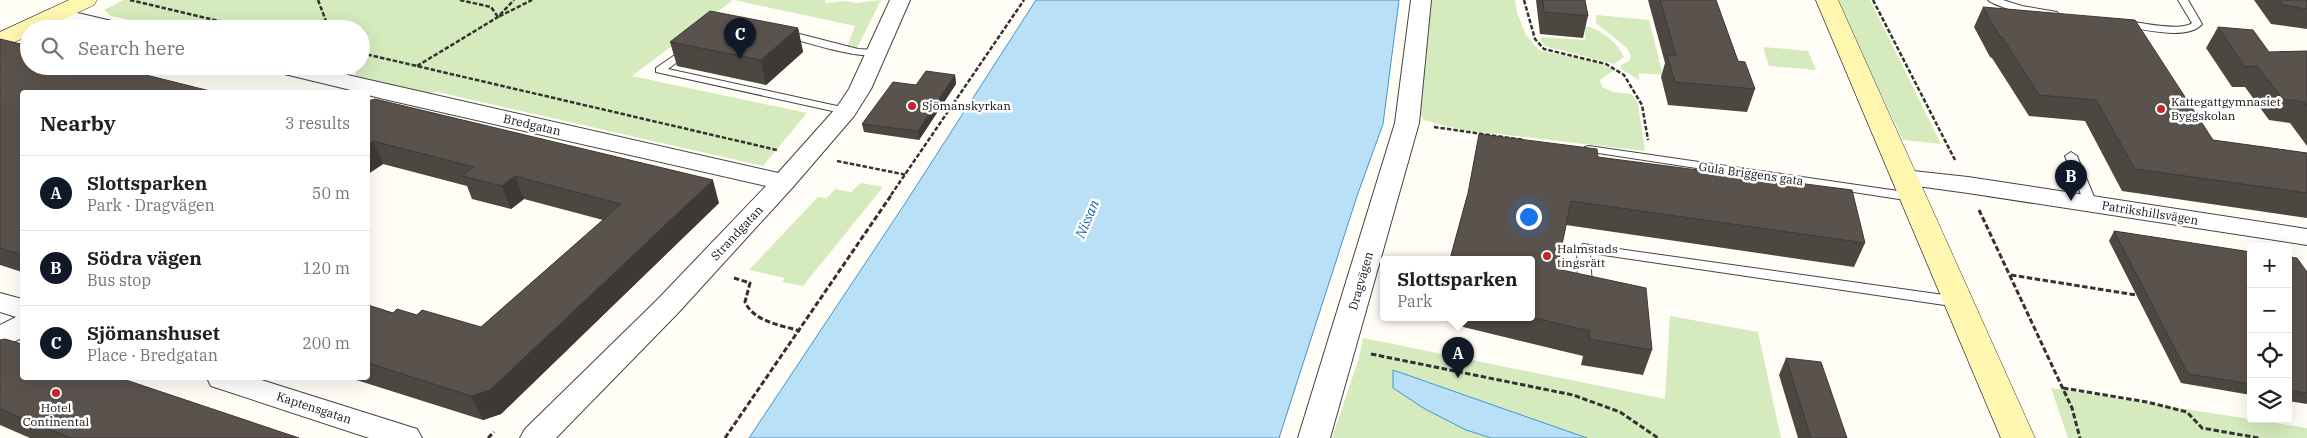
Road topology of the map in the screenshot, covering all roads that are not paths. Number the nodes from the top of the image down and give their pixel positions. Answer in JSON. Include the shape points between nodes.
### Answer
{"nodes":[{"id":1,"x":86,"y":0,"type":"edge"},
{"id":2,"x":900,"y":0,"type":"edge"},
{"id":3,"x":1420,"y":0,"type":"edge"},
{"id":4,"x":1827,"y":0,"type":"edge"},
{"id":5,"x":1992,"y":0,"type":"edge"},
{"id":6,"x":2183,"y":0,"type":"edge"},
{"id":7,"x":56,"y":14,"type":"junction"},
{"id":8,"x":2068,"y":16,"type":"edge"},
{"id":9,"x":44,"y":20,"type":"edge"},
{"id":10,"x":82,"y":20,"type":"edge"},
{"id":11,"x":2107,"y":21,"type":"edge"},
{"id":12,"x":20,"y":31,"type":"edge"},
{"id":13,"x":774,"y":31,"type":"edge"},
{"id":14,"x":0,"y":41,"type":"edge"},
{"id":15,"x":697,"y":42,"type":"edge"},
{"id":16,"x":875,"y":53,"type":"junction"},
{"id":17,"x":306,"y":75,"type":"edge"},
{"id":18,"x":350,"y":90,"type":"edge"},
{"id":19,"x":376,"y":99,"type":"edge"},
{"id":20,"x":846,"y":111,"type":"junction"},
{"id":21,"x":1589,"y":150,"type":"edge"},
{"id":22,"x":2071,"y":156,"type":"dead end"},
{"id":23,"x":784,"y":182,"type":"junction"},
{"id":24,"x":1908,"y":187,"type":"junction"},
{"id":25,"x":2091,"y":204,"type":"junction"},
{"id":26,"x":2307,"y":237,"type":"edge"},
{"id":27,"x":1585,"y":287,"type":"edge"},
{"id":28,"x":0,"y":302,"type":"edge"},
{"id":29,"x":1958,"y":302,"type":"junction"},
{"id":30,"x":20,"y":308,"type":"edge"},
{"id":31,"x":20,"y":326,"type":"edge"},
{"id":32,"x":0,"y":338,"type":"edge"},
{"id":33,"x":228,"y":380,"type":"edge"},
{"id":34,"x":406,"y":438,"type":"edge"},
{"id":35,"x":536,"y":438,"type":"edge"},
{"id":36,"x":1314,"y":438,"type":"edge"},
{"id":37,"x":2018,"y":438,"type":"edge"}],
"edges":[{"from":1,"to":7,"type":"street"},
{"from":2,"to":16,"type":"street","name":"Strandgatan"},
{"from":3,"to":36,"type":"street","name":"Dragvägen","via":[[1407,124]]},
{"from":4,"to":24,"type":"street"},
{"from":5,"to":8,"type":"lane","via":[[2020,10]]},
{"from":6,"to":11,"type":"lane","via":[[2196,24],[2192,29],[2175,30]]},
{"from":7,"to":9,"type":"street"},
{"from":7,"to":10,"type":"street"},
{"from":12,"to":14,"type":"street"},
{"from":13,"to":16,"type":"lane","via":[[858,52]]},
{"from":15,"to":20,"type":"lane","via":[[660,70]]},
{"from":16,"to":20,"type":"street","name":"Strandgatan","via":[[860,89]]},
{"from":17,"to":18,"type":"street","name":"Bredgatan"},
{"from":19,"to":23,"type":"street","name":"Bredgatan"},
{"from":20,"to":23,"type":"street","name":"Strandgatan"},
{"from":21,"to":24,"type":"lane","name":"Gula Briggens gata"},
{"from":22,"to":25,"type":"lane"},
{"from":23,"to":35,"type":"street","name":"Strandgatan","via":[[668,306]]},
{"from":24,"to":25,"type":"street","name":"Patrikshillsvägen","via":[[1968,185]]},
{"from":24,"to":29,"type":"street"},
{"from":25,"to":26,"type":"street","name":"Patrikshillsvägen"},
{"from":27,"to":29,"type":"lane","via":[[1583,248]]},
{"from":28,"to":30,"type":"street"},
{"from":29,"to":37,"type":"street"},
{"from":31,"to":32,"type":"street"},
{"from":33,"to":34,"type":"street","name":"Kaptensgatan"}]}
